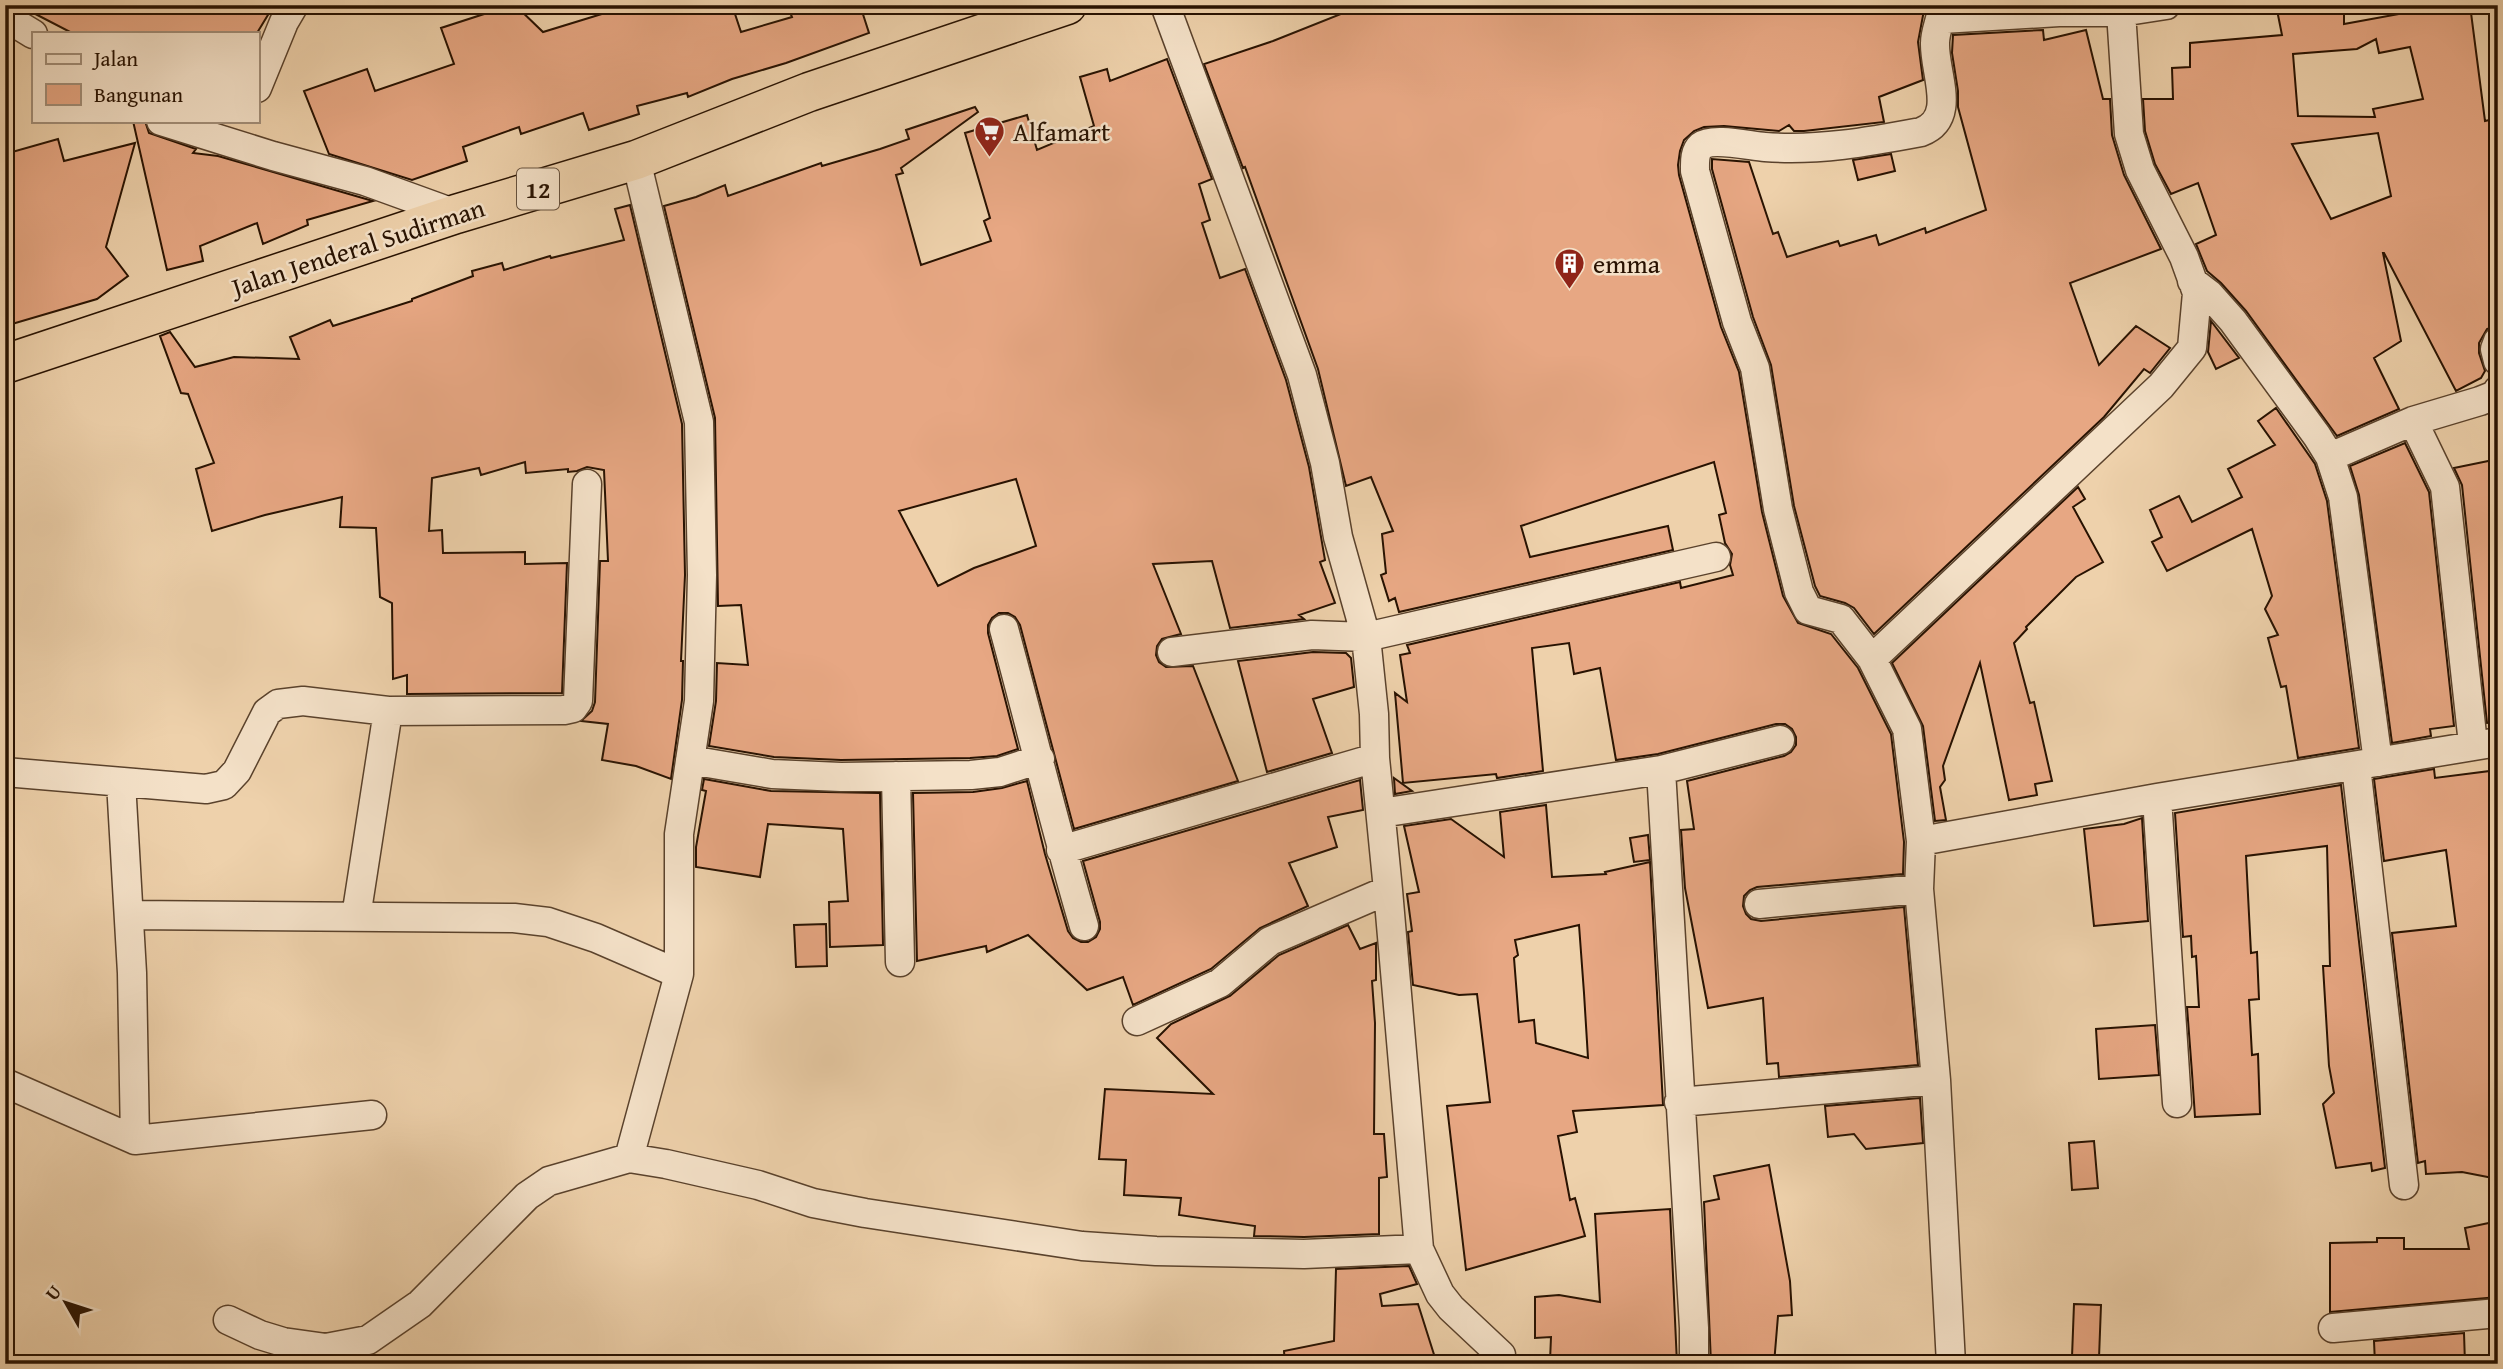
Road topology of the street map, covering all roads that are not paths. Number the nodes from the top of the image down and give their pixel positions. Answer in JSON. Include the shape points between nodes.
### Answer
{"nodes":[{"id":1,"x":294,"y":5,"type":"edge"},
{"id":2,"x":1068,"y":5,"type":"edge"},
{"id":3,"x":1166,"y":5,"type":"edge"},
{"id":4,"x":2166,"y":5,"type":"edge"},
{"id":5,"x":1942,"y":12,"type":"edge"},
{"id":6,"x":2121,"y":12,"type":"junction"},
{"id":7,"x":5,"y":17,"type":"edge"},
{"id":8,"x":32,"y":33,"type":"edge"},
{"id":9,"x":259,"y":83,"type":"edge"},
{"id":10,"x":168,"y":122,"type":"edge"},
{"id":11,"x":240,"y":132,"type":"edge"},
{"id":12,"x":636,"y":160,"type":"junction"},
{"id":13,"x":456,"y":214,"type":"junction"},
{"id":14,"x":2192,"y":281,"type":"junction"},
{"id":15,"x":2498,"y":341,"type":"edge"},
{"id":16,"x":2498,"y":361,"type":"edge"},
{"id":17,"x":5,"y":364,"type":"edge"},
{"id":18,"x":2498,"y":390,"type":"edge"},
{"id":19,"x":2413,"y":421,"type":"junction"},
{"id":20,"x":2330,"y":457,"type":"junction"},
{"id":21,"x":587,"y":484,"type":"dead end"},
{"id":22,"x":1716,"y":557,"type":"dead end"},
{"id":23,"x":1004,"y":629,"type":"dead end"},
{"id":24,"x":1366,"y":637,"type":"junction"},
{"id":25,"x":1172,"y":652,"type":"dead end"},
{"id":26,"x":1872,"y":659,"type":"junction"},
{"id":27,"x":388,"y":711,"type":"junction"},
{"id":28,"x":1780,"y":740,"type":"dead end"},
{"id":29,"x":2486,"y":743,"type":"edge"},
{"id":30,"x":1375,"y":758,"type":"junction"},
{"id":31,"x":690,"y":760,"type":"junction"},
{"id":32,"x":1040,"y":760,"type":"junction"},
{"id":33,"x":2367,"y":764,"type":"junction"},
{"id":34,"x":1661,"y":770,"type":"junction"},
{"id":35,"x":5,"y":772,"type":"edge"},
{"id":36,"x":896,"y":776,"type":"junction"},
{"id":37,"x":121,"y":782,"type":"junction"},
{"id":38,"x":2157,"y":798,"type":"junction"},
{"id":39,"x":1381,"y":813,"type":"junction"},
{"id":40,"x":1921,"y":841,"type":"junction"},
{"id":41,"x":1061,"y":850,"type":"junction"},
{"id":42,"x":1919,"y":889,"type":"junction"},
{"id":43,"x":1388,"y":890,"type":"junction"},
{"id":44,"x":1759,"y":904,"type":"dead end"},
{"id":45,"x":129,"y":915,"type":"junction"},
{"id":46,"x":356,"y":917,"type":"junction"},
{"id":47,"x":1084,"y":926,"type":"dead end"},
{"id":48,"x":900,"y":962,"type":"dead end"},
{"id":49,"x":679,"y":974,"type":"junction"},
{"id":50,"x":1137,"y":1021,"type":"dead end"},
{"id":51,"x":1936,"y":1080,"type":"junction"},
{"id":52,"x":5,"y":1083,"type":"edge"},
{"id":53,"x":1679,"y":1102,"type":"junction"},
{"id":54,"x":2177,"y":1103,"type":"dead end"},
{"id":55,"x":372,"y":1115,"type":"dead end"},
{"id":56,"x":135,"y":1140,"type":"junction"},
{"id":57,"x":629,"y":1158,"type":"junction"},
{"id":58,"x":2404,"y":1185,"type":"dead end"},
{"id":59,"x":1419,"y":1249,"type":"junction"},
{"id":60,"x":2498,"y":1313,"type":"edge"},
{"id":61,"x":228,"y":1320,"type":"dead end"},
{"id":62,"x":2333,"y":1328,"type":"dead end"},
{"id":63,"x":1505,"y":1361,"type":"edge"},
{"id":64,"x":1694,"y":1364,"type":"edge"},
{"id":65,"x":1951,"y":1364,"type":"edge"}],
"edges":[{"from":1,"to":9,"type":"street"},
{"from":2,"to":12,"type":"highway","name":"Jalan Jenderal Sudirman","number":"12","via":[[809,92]]},
{"from":3,"to":24,"type":"street","via":[[1302,375]]},
{"from":4,"to":6,"type":"street"},
{"from":5,"to":6,"type":"street"},
{"from":5,"to":26,"type":"street","via":[[1934,42],[1942,103],[1940,119],[1931,128],[1835,148],[1715,141],[1695,154],[1695,171],[1737,322],[1755,368],[1778,509],[1799,592],[1808,610],[1841,619]]},
{"from":6,"to":14,"type":"street","via":[[2129,134],[2140,170]]},
{"from":7,"to":8,"type":"street"},
{"from":10,"to":11,"type":"street"},
{"from":11,"to":13,"type":"street","via":[[273,156],[365,181]]},
{"from":12,"to":13,"type":"highway","name":"Jalan Jenderal Sudirman","number":"12"},
{"from":12,"to":31,"type":"street","via":[[699,422],[699,688]]},
{"from":13,"to":17,"type":"highway","name":"Jalan Jenderal Sudirman","number":"12"},
{"from":14,"to":20,"type":"street","via":[[2233,321]]},
{"from":14,"to":26,"type":"street","via":[[2197,293],[2192,348],[2161,386]]},
{"from":15,"to":16,"type":"street"},
{"from":18,"to":19,"type":"street","via":[[2480,401]]},
{"from":19,"to":20,"type":"street"},
{"from":19,"to":29,"type":"street","via":[[2445,487]]},
{"from":20,"to":33,"type":"street","via":[[2343,497]]},
{"from":21,"to":27,"type":"street","via":[[578,701],[573,708]]},
{"from":22,"to":24,"type":"street"},
{"from":23,"to":32,"type":"street"},
{"from":24,"to":25,"type":"street","via":[[1312,635]]},
{"from":24,"to":30,"type":"street"},
{"from":26,"to":40,"type":"street","via":[[1906,729]]},
{"from":27,"to":37,"type":"street","via":[[303,701],[278,704],[267,712],[237,771],[224,785],[206,789]]},
{"from":27,"to":46,"type":"street"},
{"from":28,"to":34,"type":"street"},
{"from":29,"to":33,"type":"street"},
{"from":30,"to":39,"type":"street"},
{"from":30,"to":41,"type":"street"},
{"from":31,"to":36,"type":"street","via":[[772,774]]},
{"from":31,"to":49,"type":"street","via":[[680,834]]},
{"from":32,"to":36,"type":"street","via":[[1000,772]]},
{"from":32,"to":41,"type":"street"},
{"from":33,"to":38,"type":"street"},
{"from":33,"to":58,"type":"street"},
{"from":34,"to":39,"type":"street"},
{"from":34,"to":53,"type":"street"},
{"from":35,"to":37,"type":"street"},
{"from":36,"to":48,"type":"street"},
{"from":37,"to":45,"type":"street"},
{"from":38,"to":40,"type":"street"},
{"from":38,"to":54,"type":"street"},
{"from":39,"to":43,"type":"street"},
{"from":40,"to":42,"type":"street"},
{"from":41,"to":47,"type":"street"},
{"from":42,"to":44,"type":"street"},
{"from":42,"to":51,"type":"street"},
{"from":43,"to":50,"type":"street","via":[[1270,941],[1220,984]]},
{"from":43,"to":59,"type":"street"},
{"from":45,"to":46,"type":"street"},
{"from":45,"to":56,"type":"street"},
{"from":46,"to":49,"type":"street","via":[[548,922],[596,937]]},
{"from":49,"to":57,"type":"street"},
{"from":51,"to":53,"type":"street"},
{"from":51,"to":65,"type":"street"},
{"from":52,"to":56,"type":"street"},
{"from":53,"to":64,"type":"street"},
{"from":55,"to":56,"type":"street"},
{"from":57,"to":59,"type":"street","via":[[865,1213],[1082,1246],[1304,1254]]},
{"from":57,"to":61,"type":"street","via":[[549,1181],[527,1196],[420,1304],[368,1340],[326,1348],[283,1342]]},
{"from":59,"to":63,"type":"street","via":[[1440,1294]]},
{"from":60,"to":62,"type":"street"}]}
